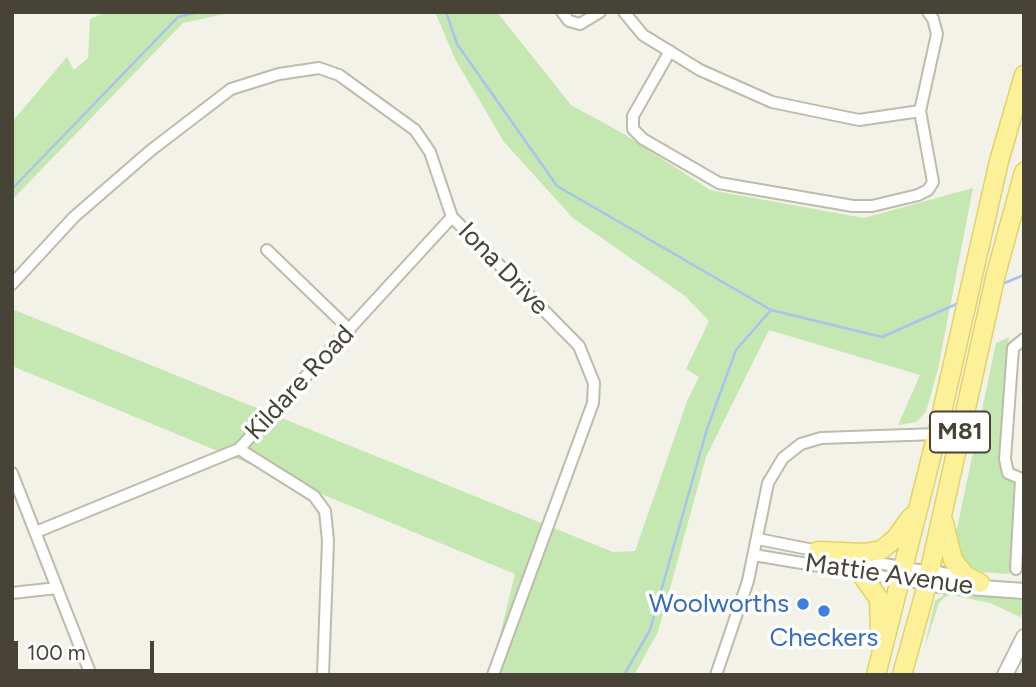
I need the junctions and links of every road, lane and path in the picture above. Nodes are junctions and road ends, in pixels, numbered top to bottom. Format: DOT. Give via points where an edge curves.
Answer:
graph roads {
  1 [pos="562,12"];
  2 [pos="600,12"];
  3 [pos="624,12"];
  4 [pos="933,15"];
  5 [pos="670,51"];
  6 [pos="1024,75"];
  7 [pos="919,111"];
  8 [pos="1024,172"];
  9 [pos="452,217"];
  10 [pos="267,250"];
  11 [pos="12,284"];
  12 [pos="350,330"];
  13 [pos="1023,340"];
  14 [pos="1010,370"];
  15 [pos="1024,370"];
  16 [pos="937,434"];
  17 [pos="239,449"];
  18 [pos="12,473"];
  19 [pos="1022,480"];
  20 [pos="918,507"];
  21 [pos="942,510"];
  22 [pos="36,532"];
  23 [pos="758,539"];
  24 [pos="818,551"];
  25 [pos="754,555"];
  26 [pos="1016,569"];
  27 [pos="861,574"];
  28 [pos="900,575"];
  29 [pos="928,578"];
  30 [pos="980,583"];
  31 [pos="57,588"];
  32 [pos="1024,590"];
  33 [pos="12,593"];
  34 [pos="1024,637"];
  35 [pos="91,675"];
  36 [pos="323,675"];
  37 [pos="493,675"];
  38 [pos="716,675"];
  39 [pos="874,675"];
  40 [pos="902,675"];
  41 [pos="1005,675"];
  1 -- 2 [label="street" via="569,21 580,24"];
  3 -- 5 [label="street" via="643,35"];
  4 -- 7 [label="street" via="937,34"];
  5 -- 7 [label="street" via="720,80 790,107 859,120"];
  5 -- 7 [label="street" via="633,116 634,129 643,139 726,185 862,206 918,195 930,187 933,178"];
  6 -- 16 [label="main road, M81" via="999,161"];
  8 -- 21 [label="main road, M81"];
  9 -- 11 [label="street, Iona Drive" via="430,152 415,130 339,75 319,68 279,74 220,94 74,218"];
  9 -- 12 [label="street, Kildare Road"];
  9 -- 37 [label="street, Iona Drive" via="579,346 591,370 595,393"];
  10 -- 12 [label="street"];
  12 -- 17 [label="street, Kildare Road"];
  13 -- 14 [label="street" via="1014,346"];
  14 -- 15 [label="street"];
  14 -- 19 [label="street" via="1005,459 1008,473"];
  16 -- 20 [label="main road, M81"];
  16 -- 23 [label="street" via="821,438 801,444 772,472"];
  17 -- 22 [label="street, Kildare Road"];
  17 -- 36 [label="street" via="314,496 325,511"];
  18 -- 22 [label="street"];
  19 -- 26 [label="street"];
  20 -- 24 [label="main road" via="881,550"];
  20 -- 28 [label="main road, M81"];
  21 -- 29 [label="main road, M81"];
  21 -- 30 [label="main road" via="953,560 965,575"];
  22 -- 31 [label="street"];
  23 -- 24 [label="street, Mattie Avenue"];
  23 -- 25 [label="street"];
  24 -- 28 [label="street, Mattie Avenue"];
  25 -- 27 [label="street, Mattie Avenue"];
  25 -- 38 [label="street"];
  27 -- 28 [label="street, Mattie Avenue"];
  27 -- 39 [label="main road" via="879,599"];
  28 -- 29 [label="street, Mattie Avenue"];
  28 -- 39 [label="main road, M81"];
  29 -- 30 [label="street, Mattie Avenue"];
  29 -- 32 [label="street, Mattie Avenue"];
  29 -- 40 [label="main road, M81"];
  30 -- 32 [label="street, Mattie Avenue"];
  31 -- 33 [label="street"];
  31 -- 35 [label="street"];
  34 -- 41 [label="street"];
}
